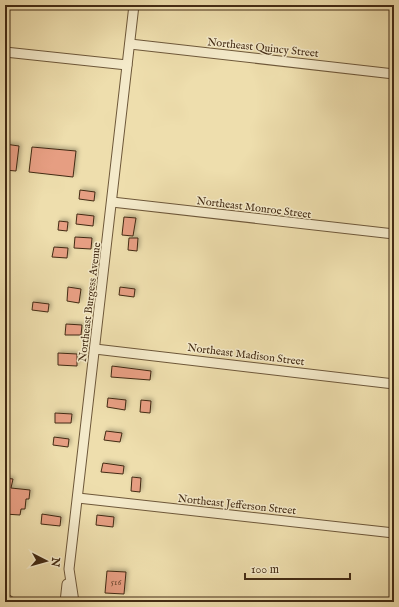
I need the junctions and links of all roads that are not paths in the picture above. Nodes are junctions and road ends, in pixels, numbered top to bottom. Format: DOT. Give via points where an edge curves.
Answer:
graph roads {
  1 [pos="134,5"];
  2 [pos="130,44"];
  3 [pos="5,52"];
  4 [pos="127,65"];
  5 [pos="394,74"];
  6 [pos="112,202"];
  7 [pos="394,234"];
  8 [pos="95,349"];
  9 [pos="394,384"];
  10 [pos="78,498"];
  11 [pos="394,532"];
  12 [pos="70,569"];
  13 [pos="5,598"];
  14 [pos="11,602"];
  15 [pos="65,602"];
  16 [pos="74,602"];
  1 -- 2 [label="street, Northeast Burgess Avenue"];
  2 -- 4 [label="street, Northeast Burgess Avenue"];
  2 -- 5 [label="street, Northeast Quincy Street"];
  3 -- 4 [label="street"];
  4 -- 6 [label="street, Northeast Burgess Avenue"];
  6 -- 7 [label="street, Northeast Monroe Street"];
  6 -- 8 [label="street, Northeast Burgess Avenue"];
  8 -- 9 [label="street, Northeast Madison Street"];
  8 -- 10 [label="street, Northeast Burgess Avenue"];
  10 -- 11 [label="street, Northeast Jefferson Street"];
  10 -- 12 [label="street, Northeast Burgess Avenue"];
  12 -- 15 [label="street"];
  12 -- 16 [label="street, Northeast Burgess Avenue"];
  13 -- 14 [label="street"];
}
